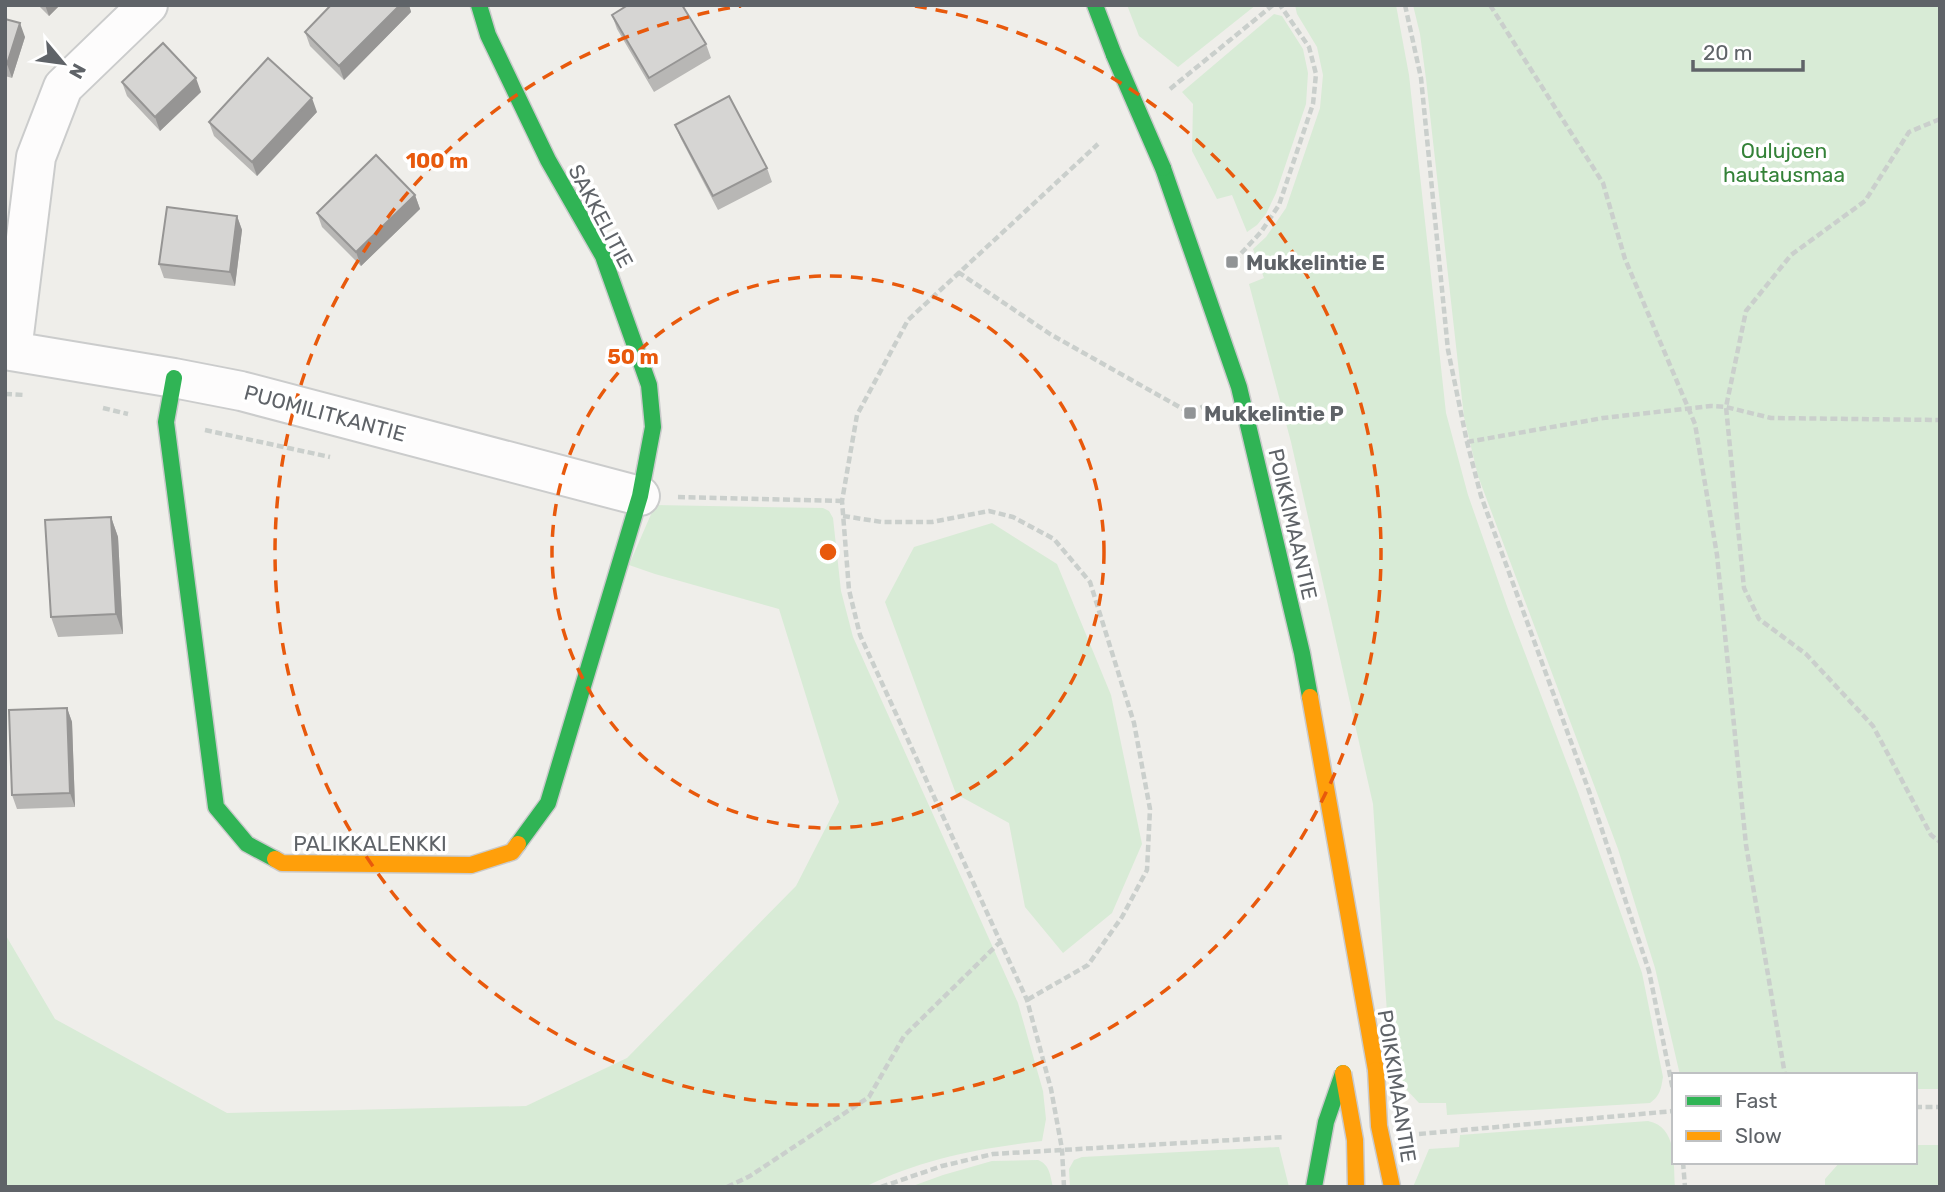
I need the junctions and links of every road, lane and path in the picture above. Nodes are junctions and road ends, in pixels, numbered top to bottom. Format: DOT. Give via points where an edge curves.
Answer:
graph roads {
  1 [pos="148,5"];
  2 [pos="480,5"];
  3 [pos="1095,5"];
  4 [pos="1273,5"];
  5 [pos="1280,5"];
  6 [pos="1405,5"];
  7 [pos="1490,5"];
  8 [pos="1170,89"];
  9 [pos="1940,118"];
  10 [pos="1098,144"];
  11 [pos="958,272"];
  12 [pos="1203,279"];
  13 [pos="8,350"];
  14 [pos="174,378"];
  15 [pos="1239,387"];
  16 [pos="1726,407"];
  17 [pos="1688,408"];
  18 [pos="1940,419"];
  19 [pos="1467,442"];
  20 [pos="640,496"];
  21 [pos="842,501"];
  22 [pos="843,516"];
  23 [pos="1940,842"];
  24 [pos="1000,942"];
  25 [pos="1361,990"];
  26 [pos="1027,1000"];
  27 [pos="1353,1028"];
  28 [pos="1785,1073"];
  29 [pos="1672,1085"];
  30 [pos="1917,1107"];
  31 [pos="1940,1107"];
  32 [pos="1672,1111"];
  33 [pos="1417,1134"];
  34 [pos="1290,1137"];
  35 [pos="1062,1149"];
  36 [pos="1683,1164"];
  37 [pos="727,1187"];
  38 [pos="881,1187"];
  39 [pos="1063,1187"];
  40 [pos="1314,1187"];
  41 [pos="1356,1187"];
  42 [pos="1392,1187"];
  43 [pos="1685,1187"];
  1 -- 13 [label="street" via="63,87 36,157"];
  2 -- 20 [label="street, SAKKELITIE" via="488,35 548,160 603,256 649,385 653,426"];
  3 -- 12 [label="street, POIKKIMAANTIE, bridge"];
  4 -- 8 [label="path"];
  5 -- 12 [label="path" via="1310,47 1315,74 1313,104 1279,205 1232,262"];
  6 -- 19 [label="path" via="1421,78 1448,350"];
  7 -- 17 [label="path" via="1603,183 1625,259"];
  9 -- 16 [label="path" via="1909,132 1864,201 1791,255 1746,311"];
  10 -- 11 [label="path"];
  11 -- 15 [label="path" via="1050,334 1190,413"];
  11 -- 21 [label="path" via="908,320 857,415"];
  12 -- 15 [label="street, POIKKIMAANTIE"];
  13 -- 14 [label="street, PUOMILITKANTIE"];
  14 -- 20 [label="street, PUOMILITKANTIE" via="241,391"];
  14 -- 20 [label="street, PALIKKALENKKI" via="166,422 216,807 247,844 282,863 471,864 512,852 548,803"];
  15 -- 25 [label="street, POIKKIMAANTIE" via="1302,653"];
  16 -- 17 [label="path"];
  16 -- 18 [label="path" via="1770,418"];
  16 -- 23 [label="path" via="1744,589 1759,619 1806,654 1873,726 1931,835"];
  17 -- 19 [label="path"];
  17 -- 28 [label="path" via="1695,424 1717,555 1746,845"];
  19 -- 29 [label="path" via="1481,496 1649,971"];
  20 -- 21 [label="path"];
  21 -- 22 [label="path"];
  22 -- 24 [label="path" via="849,590 860,635"];
  22 -- 26 [label="path" via="932,522 989,511 1013,517 1055,539 1090,582 1134,723 1150,809 1147,870 1122,917 1088,965"];
  24 -- 26 [label="path"];
  24 -- 37 [label="path" via="904,1036 869,1097"];
  25 -- 27 [label="street, POIKKIMAANTIE"];
  25 -- 42 [label="street, POIKKIMAANTIE, bridge"];
  26 -- 35 [label="path"];
  30 -- 31 [label="path"];
  32 -- 33 [label="path"];
  34 -- 35 [label="path"];
  35 -- 38 [label="path" via="993,1154"];
  35 -- 39 [label="path"];
  36 -- 43 [label="path"];
  40 -- 41 [label="street, bridge" via="1326,1122 1344,1068 1355,1140"];
}
